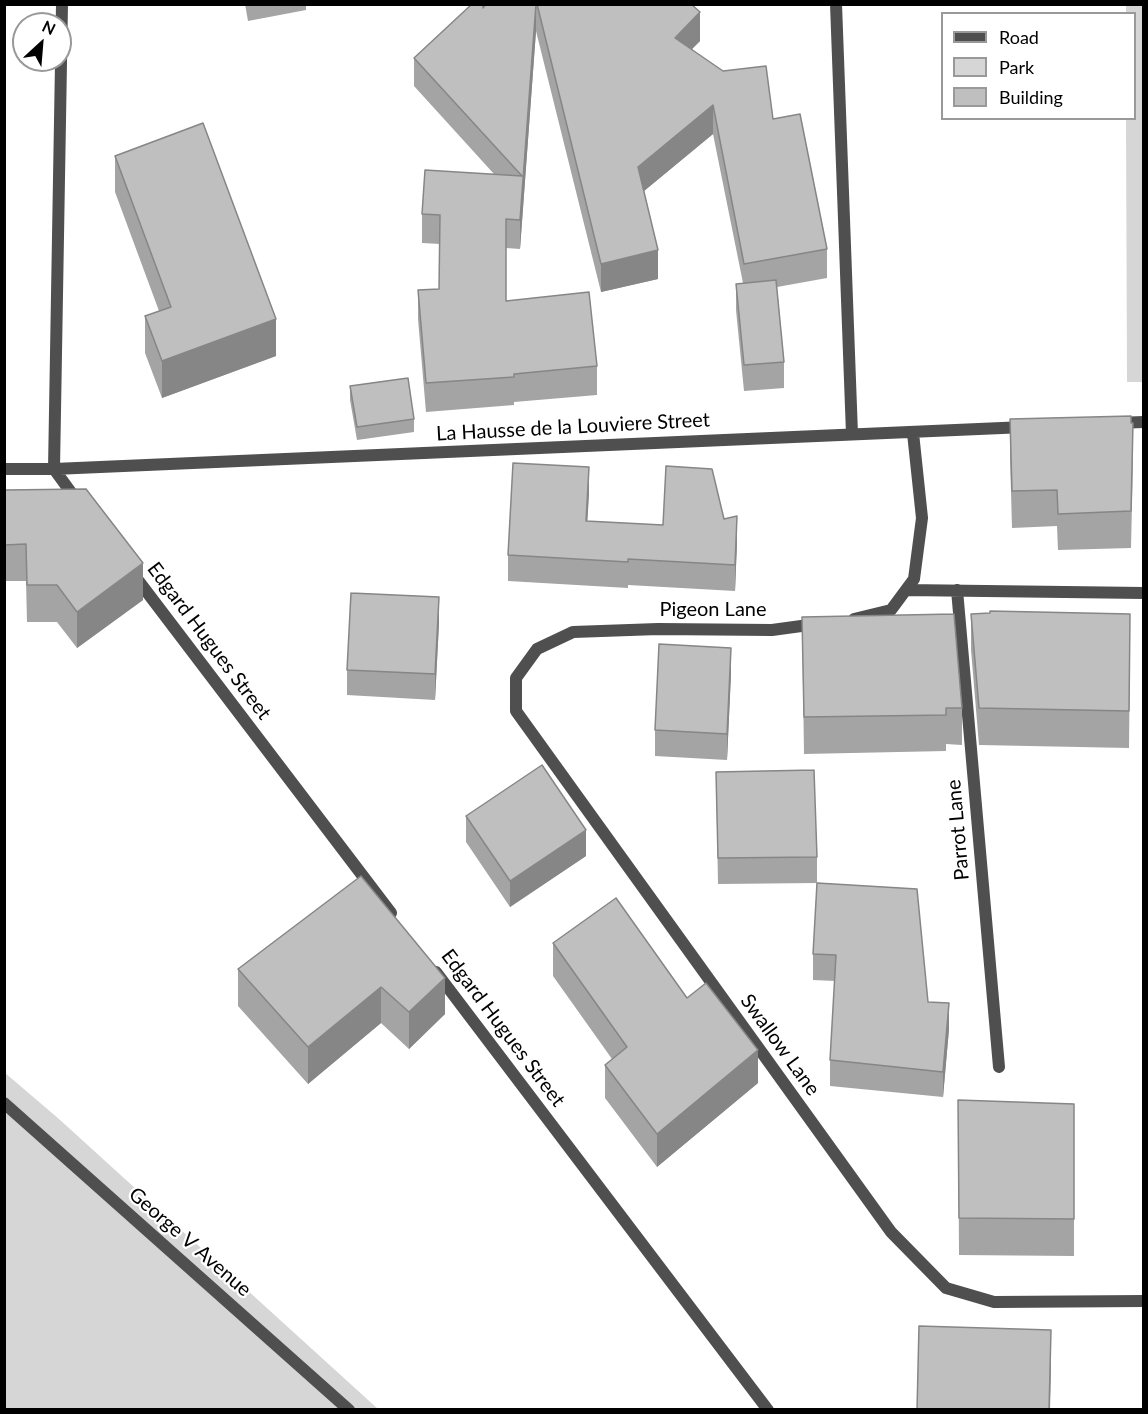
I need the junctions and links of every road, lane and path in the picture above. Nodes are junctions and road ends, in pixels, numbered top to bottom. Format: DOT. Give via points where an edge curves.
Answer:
graph roads {
  1 [pos="62,4"];
  2 [pos="836,4"];
  3 [pos="1143,422"];
  4 [pos="1097,424"];
  5 [pos="1040,427"];
  6 [pos="913,433"];
  7 [pos="852,434"];
  8 [pos="4,469"];
  9 [pos="54,469"];
  10 [pos="82,507"];
  11 [pos="126,564"];
  12 [pos="906,590"];
  13 [pos="957,590"];
  14 [pos="1143,593"];
  15 [pos="537,649"];
  16 [pos="400,925"];
  17 [pos="429,963"];
  18 [pos="999,1067"];
  19 [pos="4,1104"];
  20 [pos="1143,1301"];
  21 [pos="350,1410"];
  22 [pos="768,1410"];
  1 -- 9 [label="street"];
  2 -- 7 [label="street"];
  3 -- 4 [label="street"];
  5 -- 6 [label="street, La Hausse de la Louviere Street"];
  6 -- 7 [label="street, La Hausse de la Louviere Street"];
  6 -- 12 [label="street" via="922,518 914,579"];
  7 -- 9 [label="street, La Hausse de la Louviere Street"];
  8 -- 9 [label="street, La Hausse de la Louviere Street"];
  9 -- 10 [label="street"];
  11 -- 16 [label="street, Edgard Hugues Street"];
  12 -- 13 [label="street"];
  12 -- 15 [label="street, Pigeon Lane" via="891,610 832,622 772,630 573,632"];
  13 -- 14 [label="street"];
  13 -- 18 [label="street, Parrot Lane"];
  15 -- 20 [label="street, Swallow Lane" via="516,678 516,711 891,1232 946,1288 994,1302"];
  17 -- 22 [label="street, Edgard Hugues Street"];
  19 -- 21 [label="street, George V Avenue"];
}
